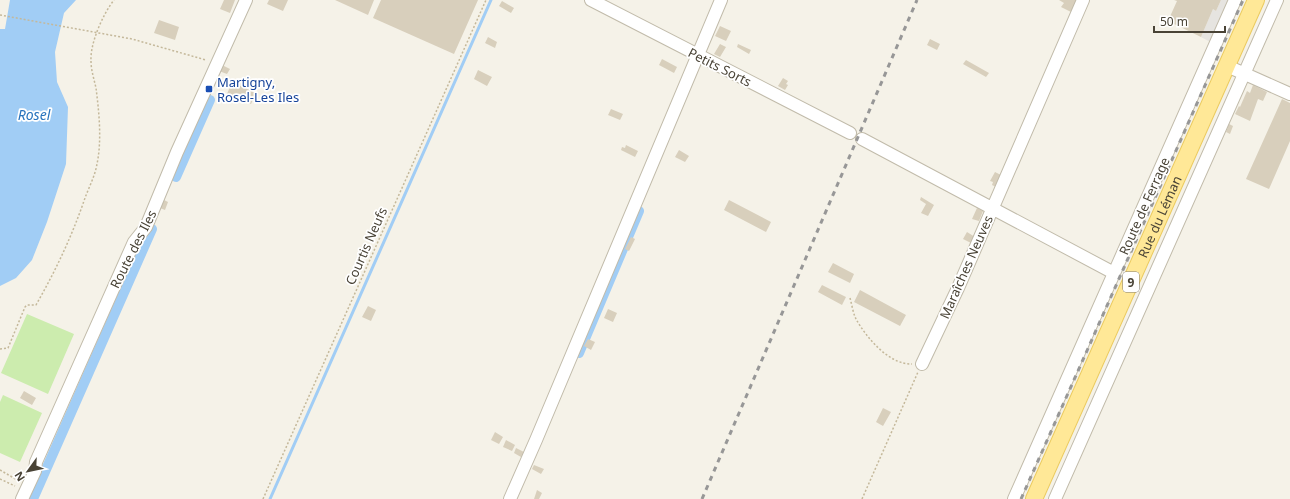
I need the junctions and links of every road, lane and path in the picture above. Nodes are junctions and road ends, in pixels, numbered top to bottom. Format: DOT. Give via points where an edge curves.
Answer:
graph roads {
  1 [pos="114,0"];
  2 [pos="246,0"];
  3 [pos="486,0"];
  4 [pos="591,0"];
  5 [pos="721,0"];
  6 [pos="1083,0"];
  7 [pos="1235,0"];
  8 [pos="1256,0"];
  9 [pos="1277,0"];
  10 [pos="0,15"];
  11 [pos="97,33"];
  12 [pos="697,55"];
  13 [pos="218,63"];
  14 [pos="1227,66"];
  15 [pos="1244,74"];
  16 [pos="1290,94"];
  17 [pos="850,133"];
  18 [pos="862,139"];
  19 [pos="992,208"];
  20 [pos="1114,273"];
  21 [pos="850,298"];
  22 [pos="0,349"];
  23 [pos="922,364"];
  24 [pos="0,470"];
  25 [pos="0,479"];
  26 [pos="25,493"];
  27 [pos="263,499"];
  28 [pos="510,499"];
  29 [pos="862,499"];
  30 [pos="1014,499"];
  31 [pos="1034,499"];
  32 [pos="1055,499"];
  1 -- 11 [label="path"];
  2 -- 13 [label="street, Route des Iles"];
  3 -- 27 [label="path, Courtis Neufs"];
  4 -- 12 [label="street, Petits Sorts"];
  5 -- 12 [label="street"];
  6 -- 19 [label="street"];
  7 -- 20 [label="street, Route de Ferrage"];
  8 -- 14 [label="main road, Rue du Léman / 9"];
  9 -- 15 [label="street"];
  10 -- 11 [label="path"];
  11 -- 13 [label="path" via="132,39"];
  11 -- 22 [label="path" via="91,61 99,120 97,165 67,245 47,286 36,305 25,307 8,348"];
  12 -- 17 [label="street, Petits Sorts"];
  12 -- 28 [label="street"];
  13 -- 26 [label="street, Route des Iles" via="146,227 134,242 36,462 35,471"];
  14 -- 15 [label="street"];
  14 -- 31 [label="main road, Rue du Léman / 9"];
  15 -- 16 [label="street"];
  15 -- 32 [label="street"];
  18 -- 19 [label="street"];
  19 -- 20 [label="street, Maraîches Neuves"];
  19 -- 23 [label="street, Maraîches Neuves"];
  20 -- 30 [label="street, Route de Ferrage"];
  21 -- 23 [label="path" via="856,318 871,340 889,357 906,364"];
  23 -- 29 [label="path"];
  24 -- 26 [label="path" via="18,480"];
  25 -- 26 [label="path"];
}
